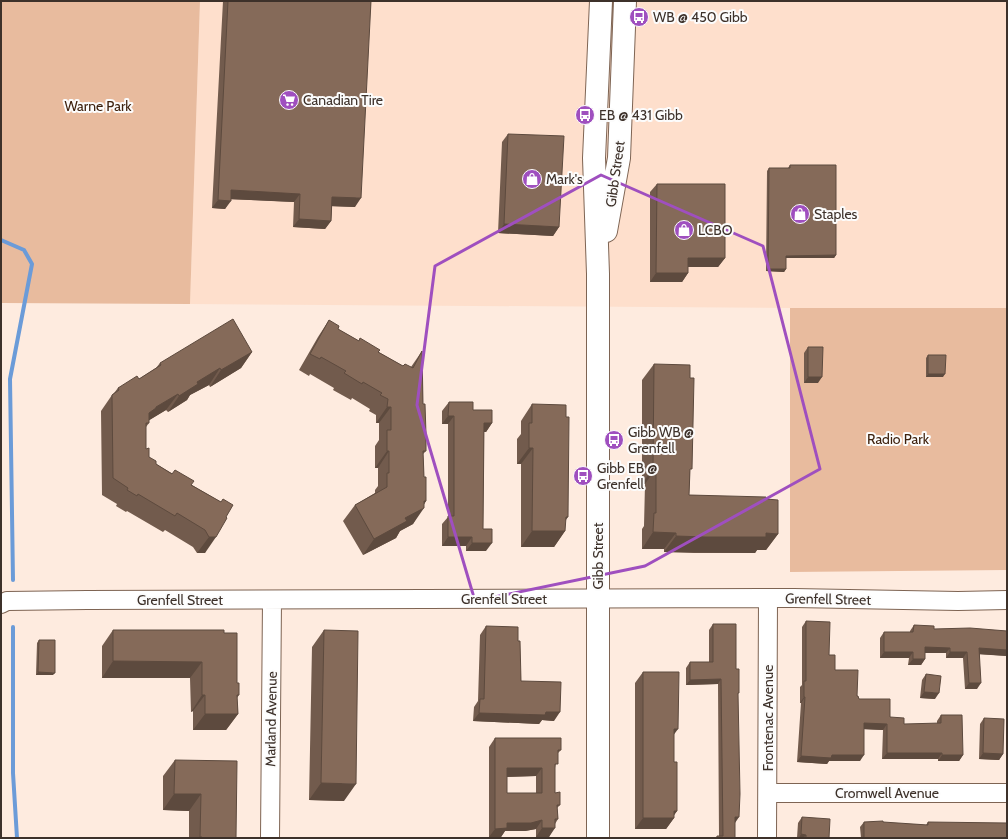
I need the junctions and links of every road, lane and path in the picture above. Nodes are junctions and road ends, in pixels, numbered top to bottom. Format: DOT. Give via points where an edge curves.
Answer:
graph roads {
  1 [pos="601,1"];
  2 [pos="625,1"];
  3 [pos="598,274"];
  4 [pos="768,598"];
  5 [pos="598,599"];
  6 [pos="272,600"];
  7 [pos="1007,600"];
  8 [pos="1,604"];
  9 [pos="768,793"];
  10 [pos="1007,793"];
  11 [pos="270,838"];
  12 [pos="598,838"];
  13 [pos="767,838"];
  1 -- 3 [label="main road, Gibb Street" via="594,158"];
  2 -- 3 [label="main road, Gibb Street" via="619,158"];
  3 -- 5 [label="main road, Gibb Street"];
  4 -- 5 [label="street, Grenfell Street"];
  4 -- 7 [label="street, Grenfell Street"];
  4 -- 9 [label="street, Frontenac Avenue"];
  5 -- 6 [label="street, Grenfell Street"];
  5 -- 12 [label="main road, Gibb Street"];
  6 -- 8 [label="street, Grenfell Street" via="8,601"];
  6 -- 11 [label="street, Marland Avenue"];
  9 -- 10 [label="street, Cromwell Avenue"];
  9 -- 13 [label="street, Frontenac Avenue"];
}
